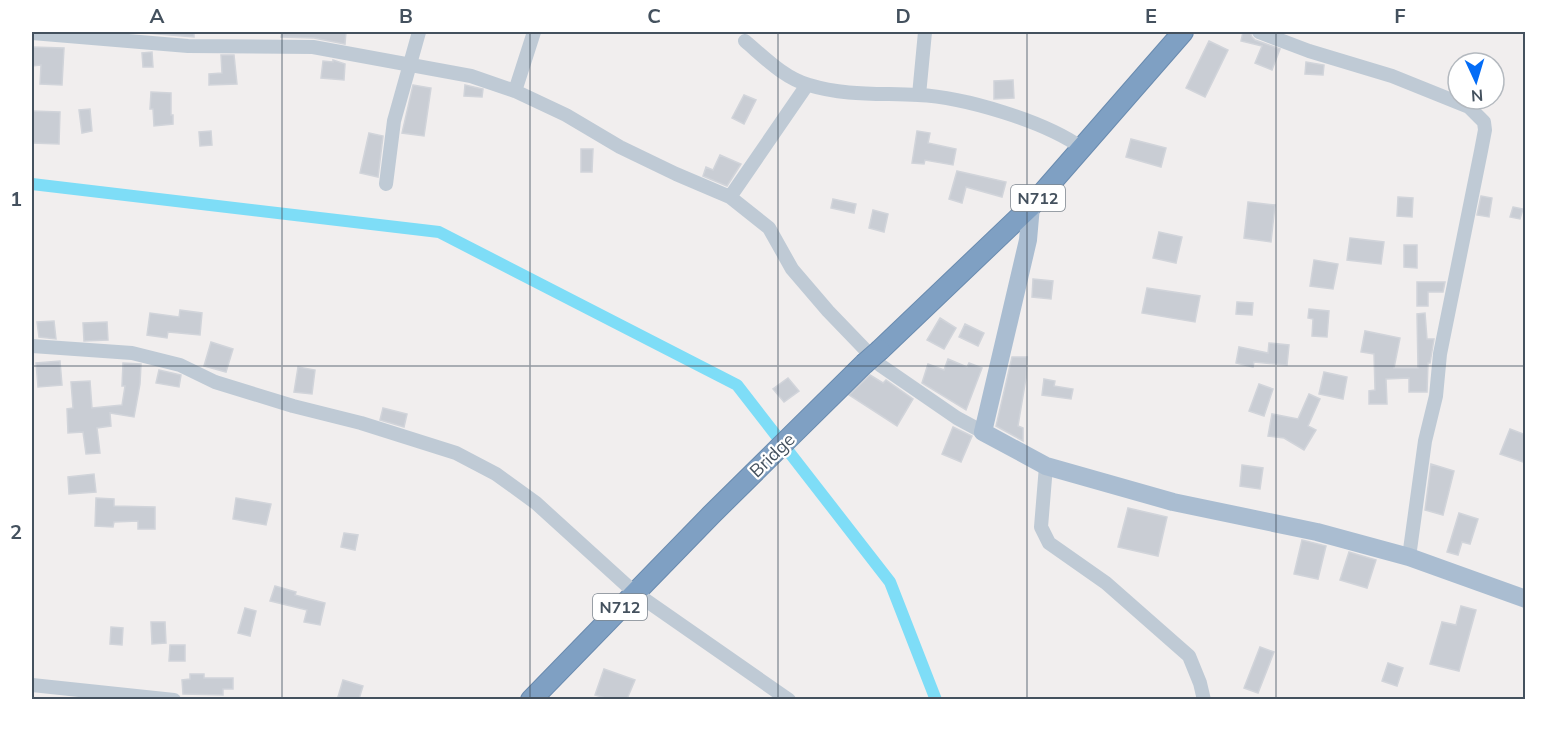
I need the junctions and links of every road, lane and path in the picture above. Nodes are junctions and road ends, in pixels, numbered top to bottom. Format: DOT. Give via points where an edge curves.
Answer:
graph roads {
  1 [pos="419,32"];
  2 [pos="534,32"];
  3 [pos="925,32"];
  4 [pos="1183,32"];
  5 [pos="1259,32"];
  6 [pos="32,33"];
  7 [pos="178,39"];
  8 [pos="745,41"];
  9 [pos="410,66"];
  10 [pos="807,85"];
  11 [pos="515,91"];
  12 [pos="919,95"];
  13 [pos="1082,148"];
  14 [pos="386,184"];
  15 [pos="730,197"];
  16 [pos="1031,206"];
  17 [pos="32,346"];
  18 [pos="983,432"];
  19 [pos="1046,466"];
  20 [pos="1409,557"];
  21 [pos="634,592"];
  22 [pos="1526,599"];
  23 [pos="32,685"];
  24 [pos="174,699"];
  25 [pos="531,699"];
  26 [pos="789,699"];
  27 [pos="1204,699"];
  1 -- 9 [label="street"];
  2 -- 11 [label="street"];
  3 -- 12 [label="street"];
  4 -- 13 [label="highway, N712"];
  5 -- 20 [label="street" via="1424,89 1469,107 1484,122 1440,354"];
  6 -- 7 [label="street"];
  7 -- 9 [label="street" via="313,47"];
  8 -- 10 [label="street" via="788,76"];
  9 -- 11 [label="street" via="471,76"];
  9 -- 14 [label="street" via="394,121"];
  10 -- 12 [label="street" via="867,95"];
  10 -- 15 [label="street"];
  11 -- 15 [label="street" via="639,156"];
  12 -- 13 [label="street" via="959,100 1039,124"];
  13 -- 16 [label="highway, N712"];
  15 -- 18 [label="street" via="769,228 792,269 880,365"];
  16 -- 18 [label="main road" via="1028,240"];
  16 -- 21 [label="highway, Bridge / N712, bridge" via="864,364"];
  17 -- 21 [label="street" via="141,355 180,365 215,382 456,453 496,474 536,503"];
  18 -- 19 [label="main road"];
  19 -- 20 [label="main road" via="1173,502 1317,532"];
  19 -- 27 [label="street" via="1041,527 1049,543 1106,583 1189,657"];
  20 -- 22 [label="main road"];
  21 -- 25 [label="highway, N712"];
  21 -- 26 [label="street"];
  23 -- 24 [label="street"];
}
